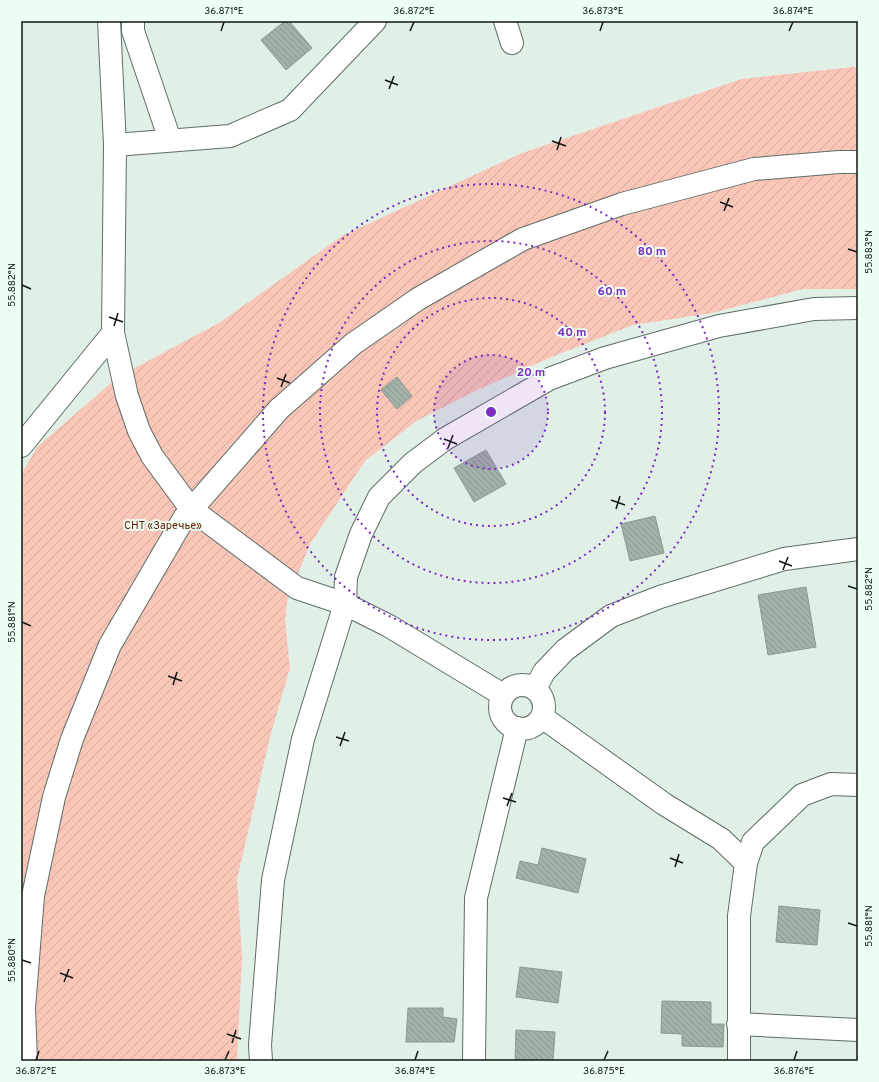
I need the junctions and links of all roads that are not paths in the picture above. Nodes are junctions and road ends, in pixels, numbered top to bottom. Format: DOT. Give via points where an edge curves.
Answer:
graph roads {
  1 [pos="109,21"];
  2 [pos="133,21"];
  3 [pos="375,21"];
  4 [pos="505,21"];
  5 [pos="512,43"];
  6 [pos="170,140"];
  7 [pos="115,145"];
  8 [pos="858,162"];
  9 [pos="858,308"];
  10 [pos="113,333"];
  11 [pos="21,446"];
  12 [pos="191,510"];
  13 [pos="858,549"];
  14 [pos="345,604"];
  15 [pos="535,689"];
  16 [pos="504,695"];
  17 [pos="542,716"];
  18 [pos="517,728"];
  19 [pos="858,784"];
  20 [pos="746,863"];
  21 [pos="738,1024"];
  22 [pos="858,1030"];
  23 [pos="26,1061"];
  24 [pos="261,1061"];
  25 [pos="474,1061"];
  26 [pos="739,1061"];
  1 -- 7 [label="street"];
  2 -- 6 [label="street" via="133,31"];
  3 -- 6 [label="street" via="290,110 230,136"];
  4 -- 5 [label="street"];
  6 -- 7 [label="street"];
  7 -- 10 [label="street"];
  8 -- 12 [label="street" via="754,170 622,204 523,238 418,299 353,344 279,409"];
  9 -- 14 [label="street" via="814,309 719,326 605,358 549,379 445,439 413,463 379,497 361,534 346,577"];
  10 -- 11 [label="street"];
  10 -- 12 [label="street" via="127,396 139,431 152,456"];
  12 -- 14 [label="street" via="297,588"];
  12 -- 23 [label="street" via="110,645 72,739 54,797 33,896 24,1008"];
  13 -- 15 [label="street" via="784,559 660,597 611,616 565,650 544,672"];
  14 -- 16 [label="street" via="389,626"];
  14 -- 24 [label="street" via="303,739 273,880 260,1045"];
  15 -- 16 [label="street" via="522,685 508,690"];
  15 -- 17 [label="street" via="544,705"];
  16 -- 18 [label="street" via="500,708 502,715 511,726"];
  17 -- 18 [label="street" via="532,726"];
  17 -- 20 [label="street" via="664,804 721,839"];
  18 -- 25 [label="street" via="476,898"];
  19 -- 20 [label="street" via="831,784 802,794 753,842"];
  20 -- 21 [label="street" via="739,916"];
  21 -- 22 [label="street"];
  21 -- 26 [label="street"];
}
